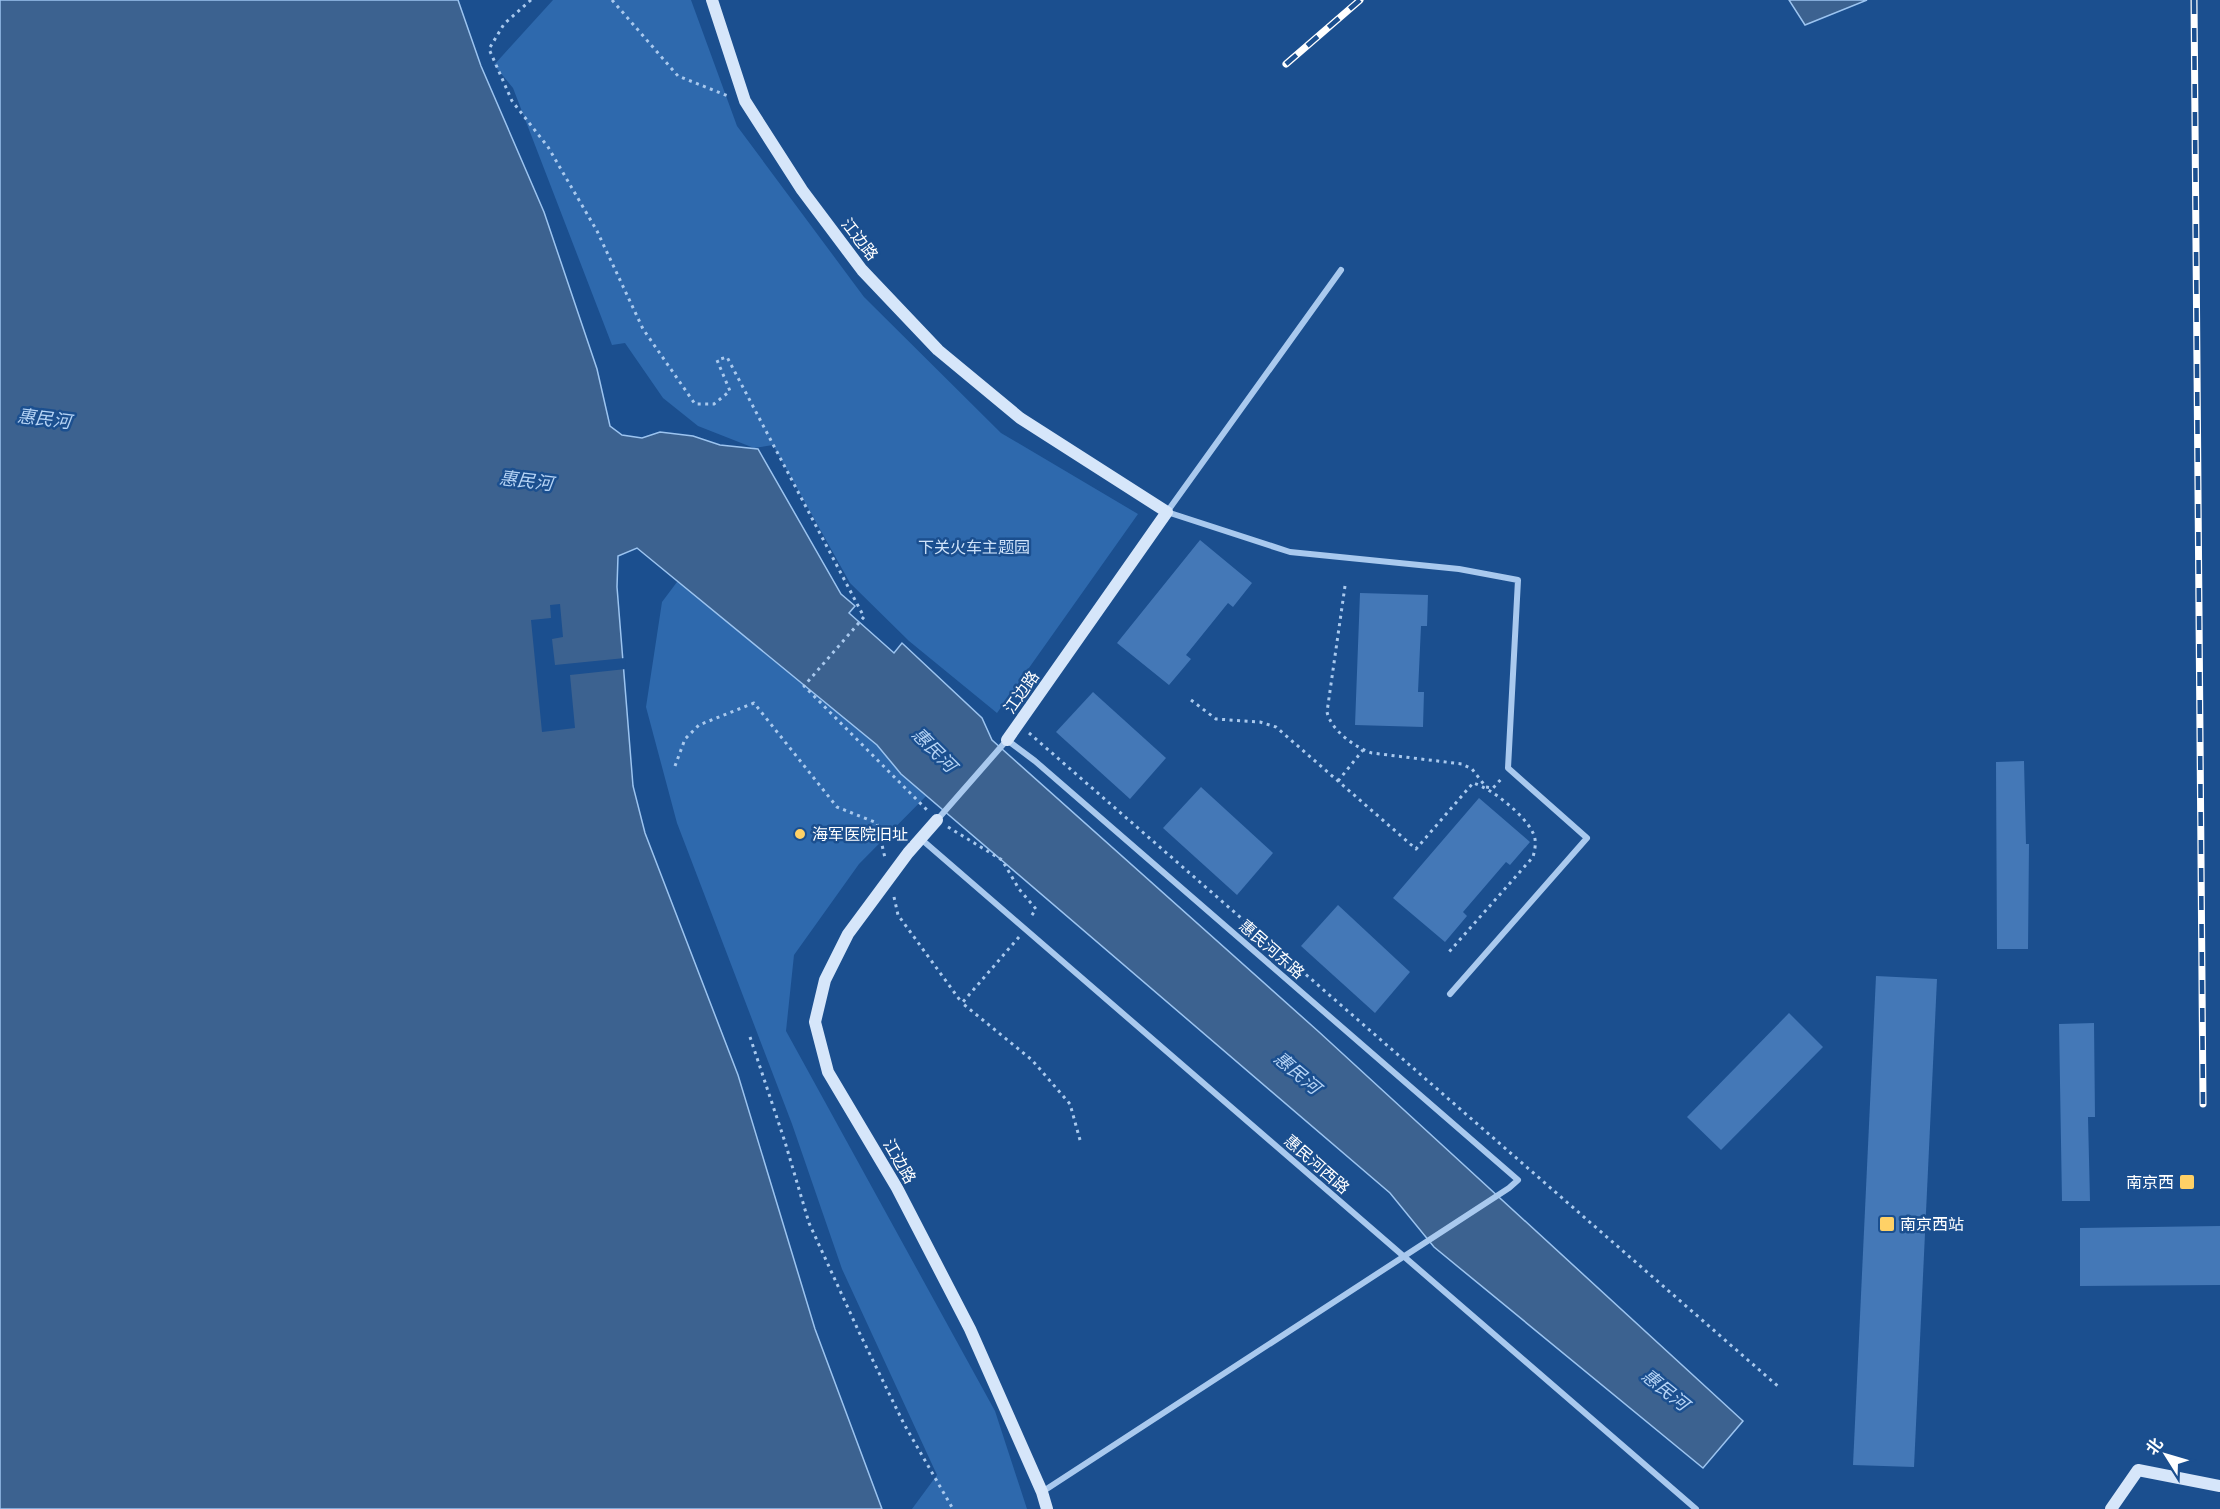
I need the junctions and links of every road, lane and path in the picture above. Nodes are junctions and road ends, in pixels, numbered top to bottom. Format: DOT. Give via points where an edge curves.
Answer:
graph roads {
  1 [pos="531,0"];
  2 [pos="612,0"];
  3 [pos="712,0"];
  4 [pos="735,99"];
  5 [pos="1341,270"];
  6 [pos="1167,512"];
  7 [pos="1345,586"];
  8 [pos="1191,700"];
  9 [pos="1018,724"];
  10 [pos="1007,740"];
  11 [pos="1363,750"];
  12 [pos="675,766"];
  13 [pos="1509,770"];
  14 [pos="1338,781"];
  15 [pos="1486,787"];
  16 [pos="937,820"];
  17 [pos="921,839"];
  18 [pos="890,878"];
  19 [pos="1025,928"];
  20 [pos="1449,952"];
  21 [pos="1450,994"];
  22 [pos="962,1003"];
  23 [pos="750,1037"];
  24 [pos="1080,1140"];
  25 [pos="1404,1257"];
  26 [pos="1780,1388"];
  27 [pos="2220,1486"];
  28 [pos="1042,1492"];
  29 [pos="953,1509"];
  30 [pos="1047,1509"];
  31 [pos="1696,1509"];
  32 [pos="2111,1509"];
  1 -- 16 [label="path" via="504,24 489,49 512,101 548,147 597,231 643,329 695,404 714,404 730,391 717,360 727,357 864,617 804,686"];
  2 -- 4 [label="path" via="678,76"];
  3 -- 6 [label="street, 江边路" via="745,101 802,190 862,270 938,350 1020,418"];
  5 -- 6 [label="street"];
  6 -- 9 [label="street, 江边路"];
  6 -- 13 [label="street" via="1290,552 1459,569 1518,580"];
  7 -- 11 [label="path" via="1327,712 1336,729"];
  8 -- 14 [label="path" via="1216,718 1260,722 1276,728"];
  9 -- 10 [label="street, 江边路"];
  9 -- 26 [label="path"];
  10 -- 16 [label="street, 江边路"];
  10 -- 25 [label="street, 惠民河东路" via="1518,1180"];
  11 -- 14 [label="path"];
  11 -- 15 [label="path" via="1462,764 1472,769"];
  12 -- 18 [label="path" via="685,739 699,725 754,703 837,807 877,823"];
  13 -- 15 [label="path" via="1493,788"];
  13 -- 21 [label="street" via="1587,838"];
  14 -- 15 [label="path" via="1416,849 1473,783"];
  15 -- 20 [label="path" via="1528,826 1535,849 1528,863"];
  16 -- 18 [label="street, 江边路"];
  16 -- 19 [label="path" via="1002,860 1036,909"];
  17 -- 19 [label="street, 惠民河西路"];
  18 -- 22 [label="path" via="898,915"];
  18 -- 28 [label="street, 江边路" via="848,934 825,980 816,1022 828,1072 908,1209 969,1329"];
  19 -- 22 [label="path"];
  19 -- 25 [label="street, 惠民河西路"];
  22 -- 24 [label="path" via="1032,1060 1070,1104"];
  23 -- 29 [label="path" via="809,1223 904,1424"];
  25 -- 28 [label="street"];
  25 -- 31 [label="street, 惠民河西路"];
  27 -- 32 [label="street" via="2138,1470"];
  28 -- 30 [label="street, 江边路"];
}
